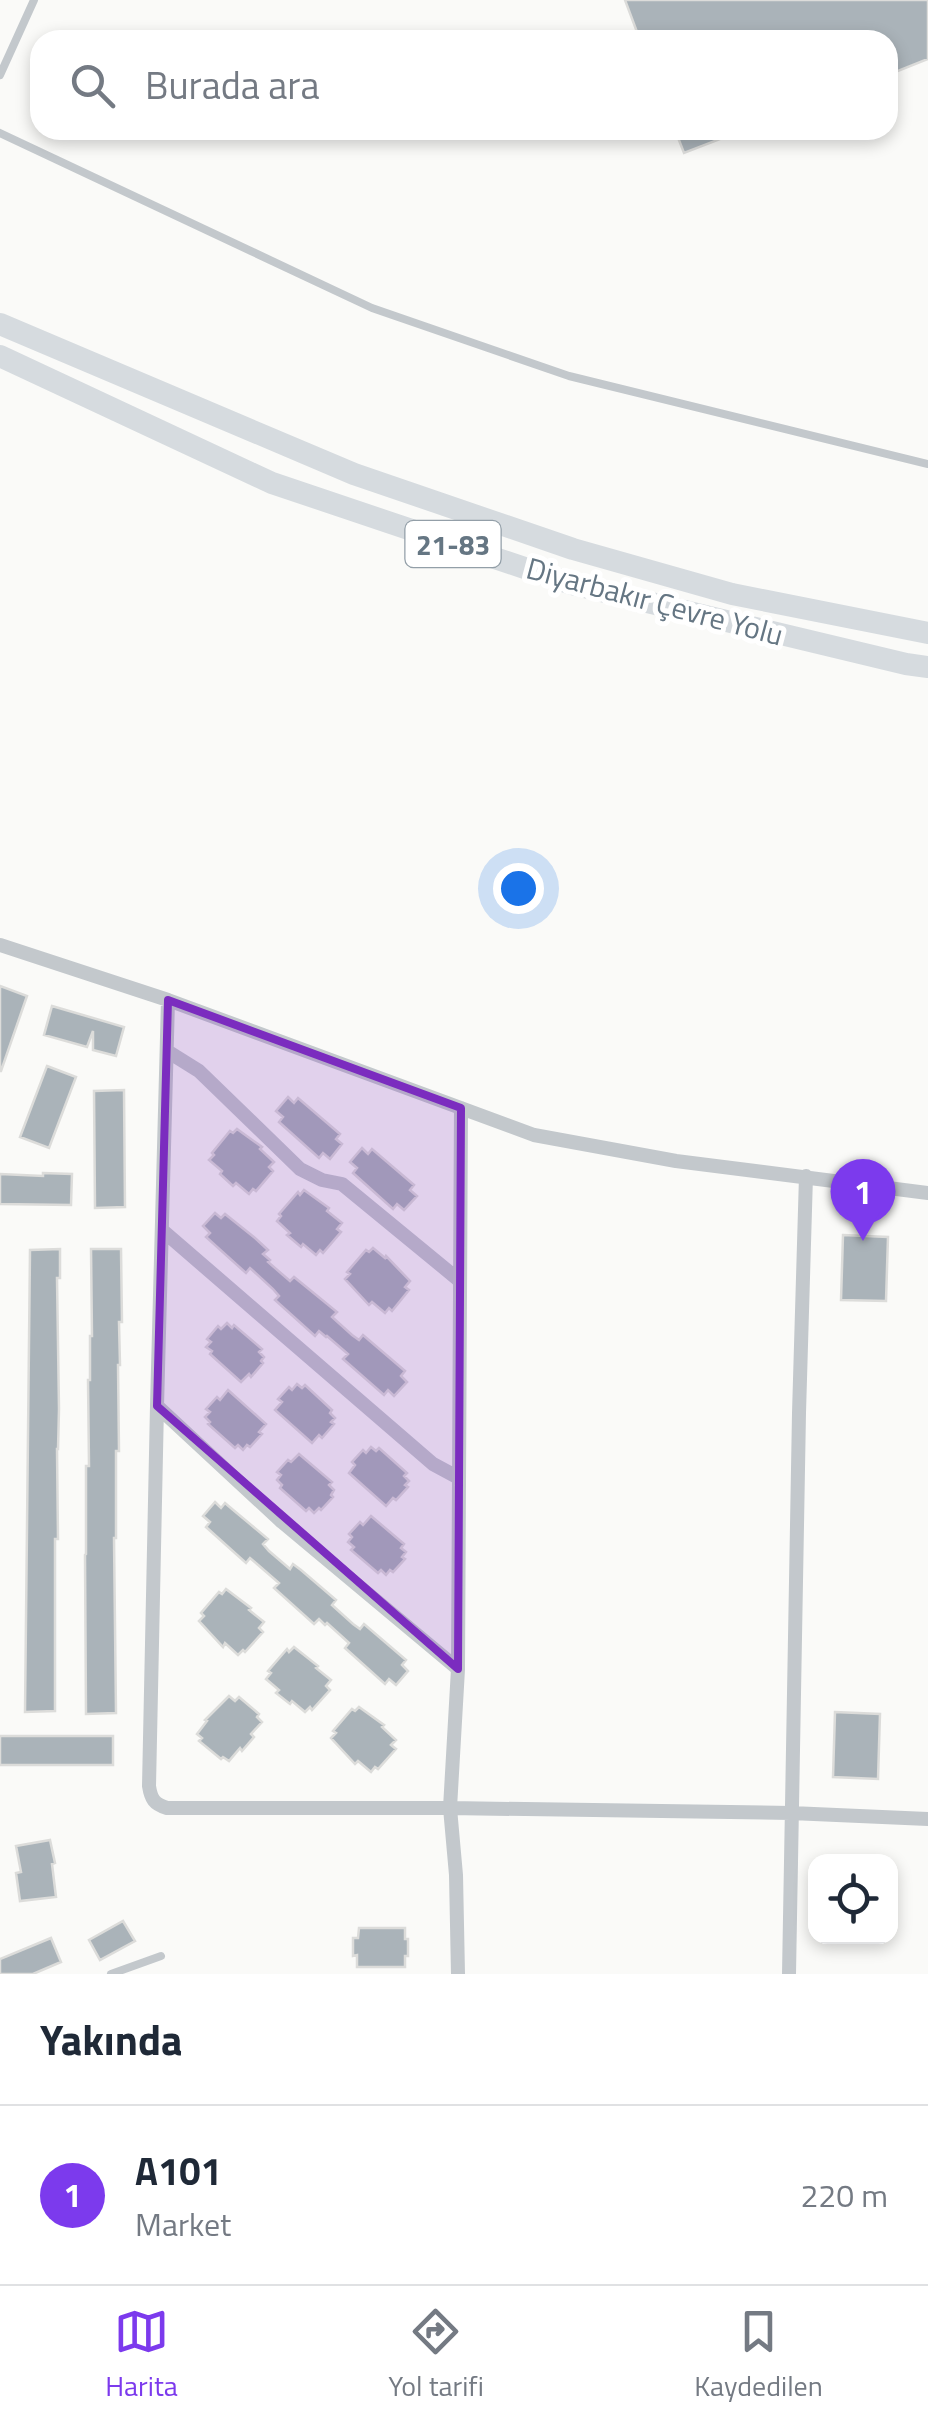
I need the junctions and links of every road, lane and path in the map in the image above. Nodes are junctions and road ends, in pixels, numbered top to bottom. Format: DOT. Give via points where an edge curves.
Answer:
graph roads {
  1 [pos="34,0"];
  2 [pos="0,75"];
  3 [pos="1,135"];
  4 [pos="0,324"];
  5 [pos="0,356"];
  6 [pos="928,464"];
  7 [pos="928,632"];
  8 [pos="928,666"];
  9 [pos="0,944"];
  10 [pos="168,1000"];
  11 [pos="167,1051"];
  12 [pos="460,1108"];
  13 [pos="806,1176"];
  14 [pos="928,1193"];
  15 [pos="162,1230"];
  16 [pos="460,1281"];
  17 [pos="156,1406"];
  18 [pos="459,1478"];
  19 [pos="458,1669"];
  20 [pos="450,1808"];
  21 [pos="791,1814"];
  22 [pos="928,1819"];
  23 [pos="161,1956"];
  24 [pos="111,1974"];
  25 [pos="458,1974"];
  26 [pos="789,1974"];
  1 -- 2 [label="lane"];
  3 -- 6 [label="lane" via="372,308 570,376"];
  4 -- 7 [label="highway, Diyarbakır Çevre Yolu / 21-83" via="354,474 573,549 732,594"];
  5 -- 8 [label="highway, Diyarbakır Çevre Yolu / 21-83" via="272,483 572,584"];
  9 -- 10 [label="street"];
  10 -- 11 [label="street"];
  10 -- 12 [label="street"];
  11 -- 15 [label="street"];
  11 -- 16 [label="street" via="199,1071 300,1169 342,1184"];
  12 -- 13 [label="street" via="534,1135"];
  12 -- 16 [label="street"];
  13 -- 14 [label="street"];
  13 -- 21 [label="street"];
  15 -- 17 [label="street"];
  15 -- 18 [label="street" via="433,1464"];
  16 -- 18 [label="street"];
  17 -- 19 [label="street"];
  17 -- 20 [label="street" via="151,1798 167,1808"];
  18 -- 19 [label="street"];
  19 -- 20 [label="street"];
  20 -- 21 [label="street"];
  20 -- 25 [label="street"];
  21 -- 22 [label="street"];
  21 -- 26 [label="street"];
  23 -- 24 [label="lane"];
}
